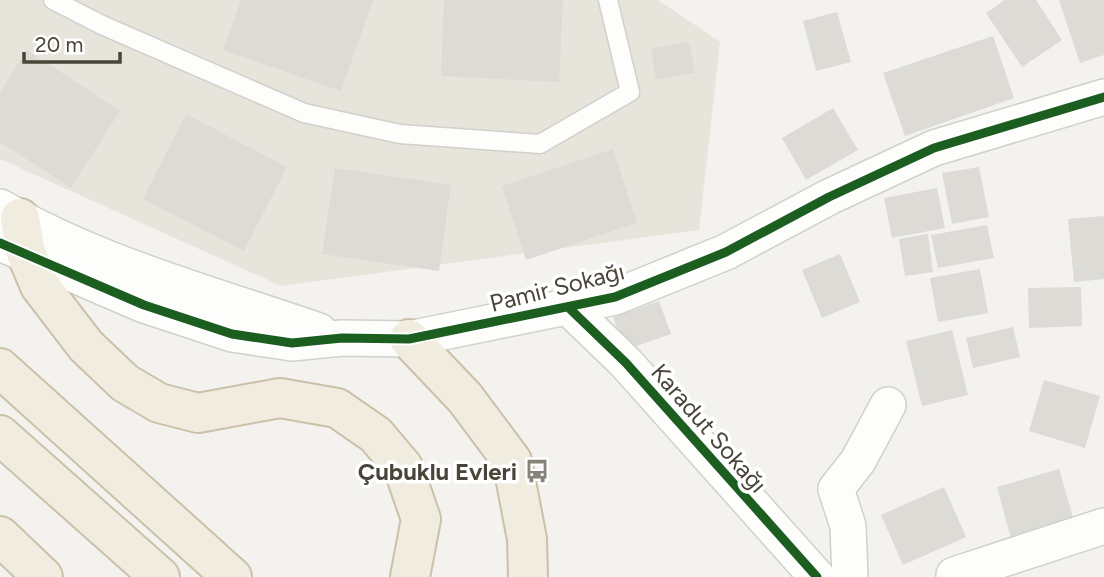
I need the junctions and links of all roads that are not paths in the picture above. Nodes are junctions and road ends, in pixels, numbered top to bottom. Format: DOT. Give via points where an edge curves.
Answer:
graph roads {
  1 [pos="53,0"];
  2 [pos="608,0"];
  3 [pos="1104,97"];
  4 [pos="11,230"];
  5 [pos="569,309"];
  6 [pos="409,339"];
  7 [pos="0,368"];
  8 [pos="888,405"];
  9 [pos="0,435"];
  10 [pos="1104,526"];
  11 [pos="0,536"];
  12 [pos="954,575"];
  13 [pos="43,577"];
  14 [pos="160,577"];
  15 [pos="232,577"];
  16 [pos="410,577"];
  17 [pos="528,577"];
  18 [pos="817,577"];
  19 [pos="850,577"];
  1 -- 2 [label="lane" via="304,113 400,134 540,144 630,92"];
  3 -- 5 [label="street, Pamir Sokağı" via="934,148 726,252 615,298"];
  4 -- 6 [label="street, Pamir Sokağı" via="144,305 232,334 292,343"];
  4 -- 16 [label="highway" via="40,286 86,346 125,383 159,403 198,413 280,398 337,408 376,435 403,467 421,519"];
  5 -- 6 [label="street, Pamir Sokağı"];
  5 -- 18 [label="street, Karadut Sokağı" via="626,363"];
  6 -- 17 [label="highway" via="464,398 512,461 527,539"];
  7 -- 15 [label="highway"];
  8 -- 19 [label="street" via="858,461 836,489 848,526"];
  9 -- 14 [label="highway"];
  10 -- 12 [label="street"];
  11 -- 13 [label="highway"];
}
